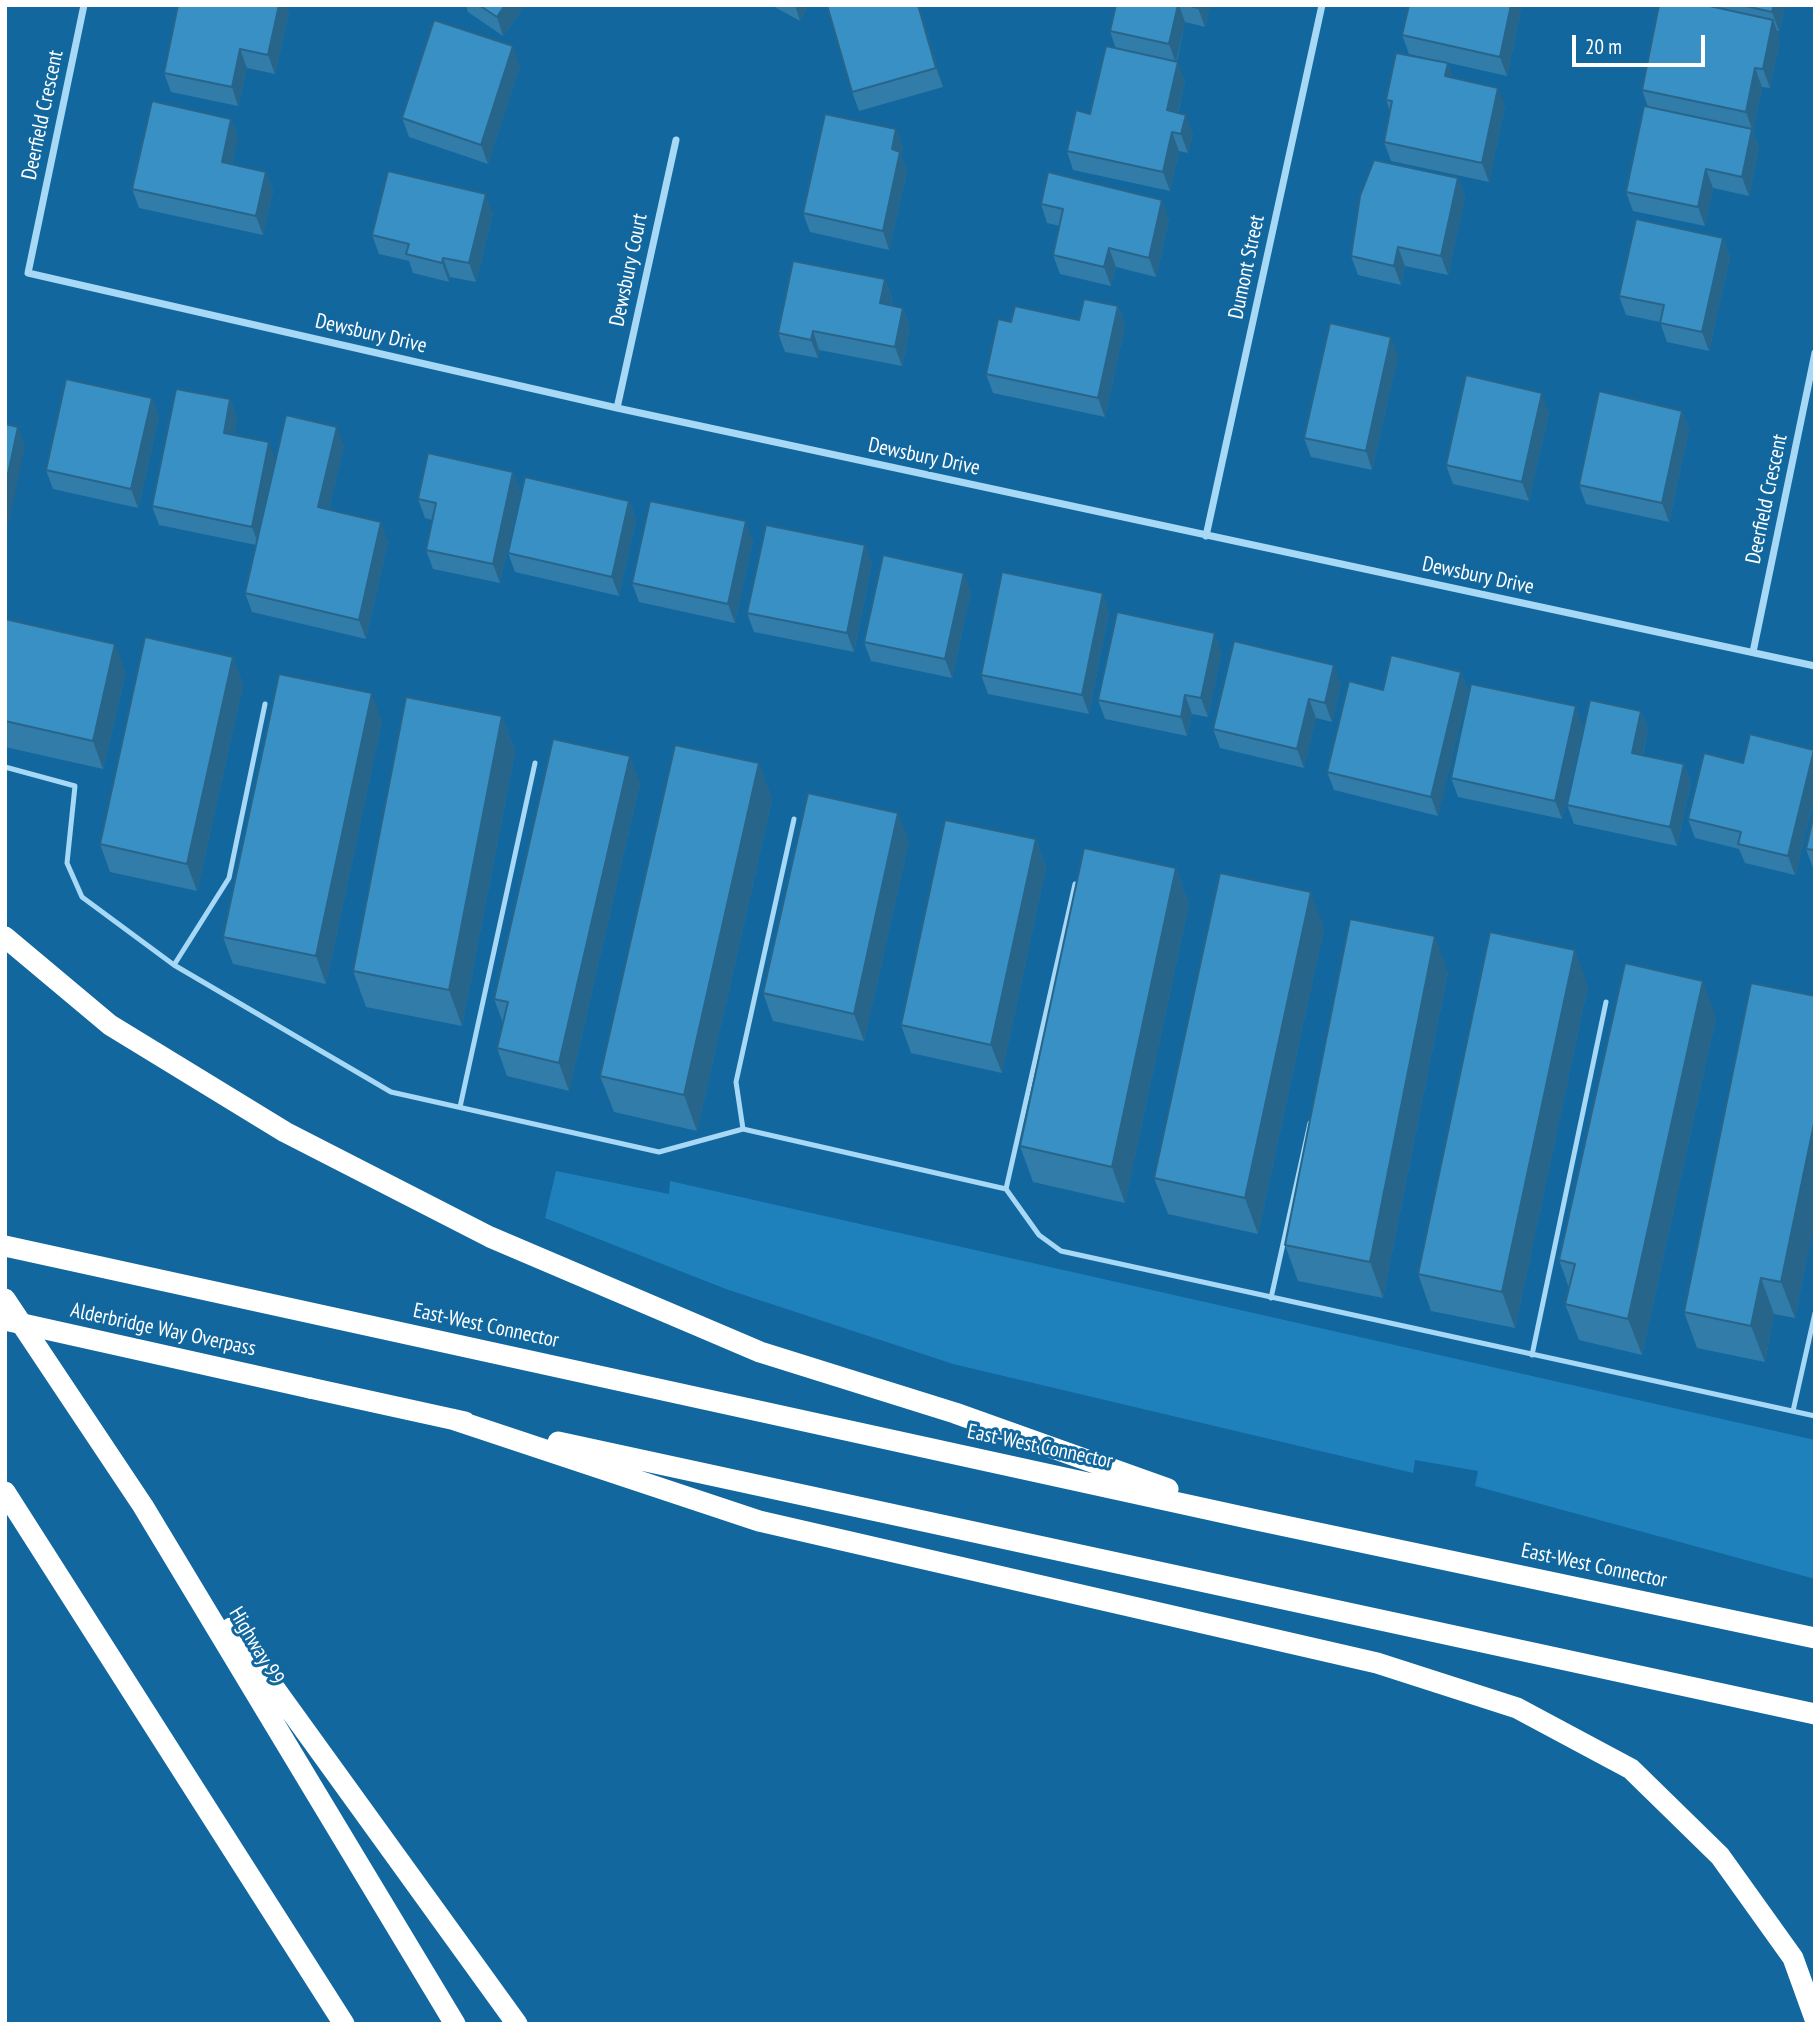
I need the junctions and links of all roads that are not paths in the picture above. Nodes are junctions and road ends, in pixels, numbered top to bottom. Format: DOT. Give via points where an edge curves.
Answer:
graph roads {
  1 [pos="84,5"];
  2 [pos="1322,5"];
  3 [pos="676,140"];
  4 [pos="28,273"];
  5 [pos="1815,353"];
  6 [pos="617,408"];
  7 [pos="1206,536"];
  8 [pos="1753,652"];
  9 [pos="1815,666"];
  10 [pos="265,704"];
  11 [pos="535,763"];
  12 [pos="5,767"];
  13 [pos="794,819"];
  14 [pos="1075,884"];
  15 [pos="5,937"];
  16 [pos="174,965"];
  17 [pos="1606,1002"];
  18 [pos="460,1107"];
  19 [pos="1312,1110"];
  20 [pos="743,1129"];
  21 [pos="1006,1189"];
  22 [pos="5,1246"];
  23 [pos="1270,1298"];
  24 [pos="5,1299"];
  25 [pos="1815,1313"];
  26 [pos="5,1320"];
  27 [pos="1532,1355"];
  28 [pos="1793,1411"];
  29 [pos="1815,1416"];
  30 [pos="452,1419"];
  31 [pos="5,1492"];
  32 [pos="143,1506"];
  33 [pos="1252,1519"];
  34 [pos="1815,1638"];
  35 [pos="1815,1714"];
  36 [pos="1815,2019"];
  37 [pos="344,2024"];
  38 [pos="456,2024"];
  39 [pos="517,2024"];
  1 -- 4 [label="street, Deerfield Crescent"];
  2 -- 7 [label="street, Dumont Street"];
  3 -- 6 [label="street, Dewsbury Court"];
  4 -- 6 [label="street, Dewsbury Drive"];
  5 -- 8 [label="street, Deerfield Crescent"];
  6 -- 7 [label="street, Dewsbury Drive"];
  7 -- 8 [label="street, Dewsbury Drive"];
  8 -- 9 [label="street, Dewsbury Drive"];
  10 -- 16 [label="lane" via="229,878"];
  11 -- 18 [label="lane"];
  12 -- 16 [label="lane" via="75,786 67,863 82,897"];
  13 -- 20 [label="lane" via="736,1082"];
  14 -- 21 [label="lane"];
  15 -- 33 [label="highway" via="110,1024 285,1132 490,1237 760,1352 955,1413"];
  16 -- 18 [label="lane" via="391,1092"];
  17 -- 27 [label="lane"];
  18 -- 20 [label="lane" via="659,1153"];
  19 -- 23 [label="lane"];
  20 -- 21 [label="lane"];
  21 -- 23 [label="lane" via="1039,1235 1061,1251"];
  22 -- 33 [label="highway, East-West Connector"];
  23 -- 27 [label="lane"];
  24 -- 32 [label="highway, Highway 99"];
  25 -- 28 [label="lane"];
  26 -- 30 [label="highway, Alderbridge Way Overpass, bridge"];
  27 -- 28 [label="lane"];
  28 -- 29 [label="lane"];
  30 -- 35 [label="highway"];
  30 -- 36 [label="highway" via="759,1521 1377,1663 1517,1708 1631,1769 1720,1856 1793,1958"];
  31 -- 37 [label="highway"];
  32 -- 38 [label="highway, Highway 99"];
  32 -- 39 [label="highway"];
  33 -- 34 [label="highway, East-West Connector"];
}
